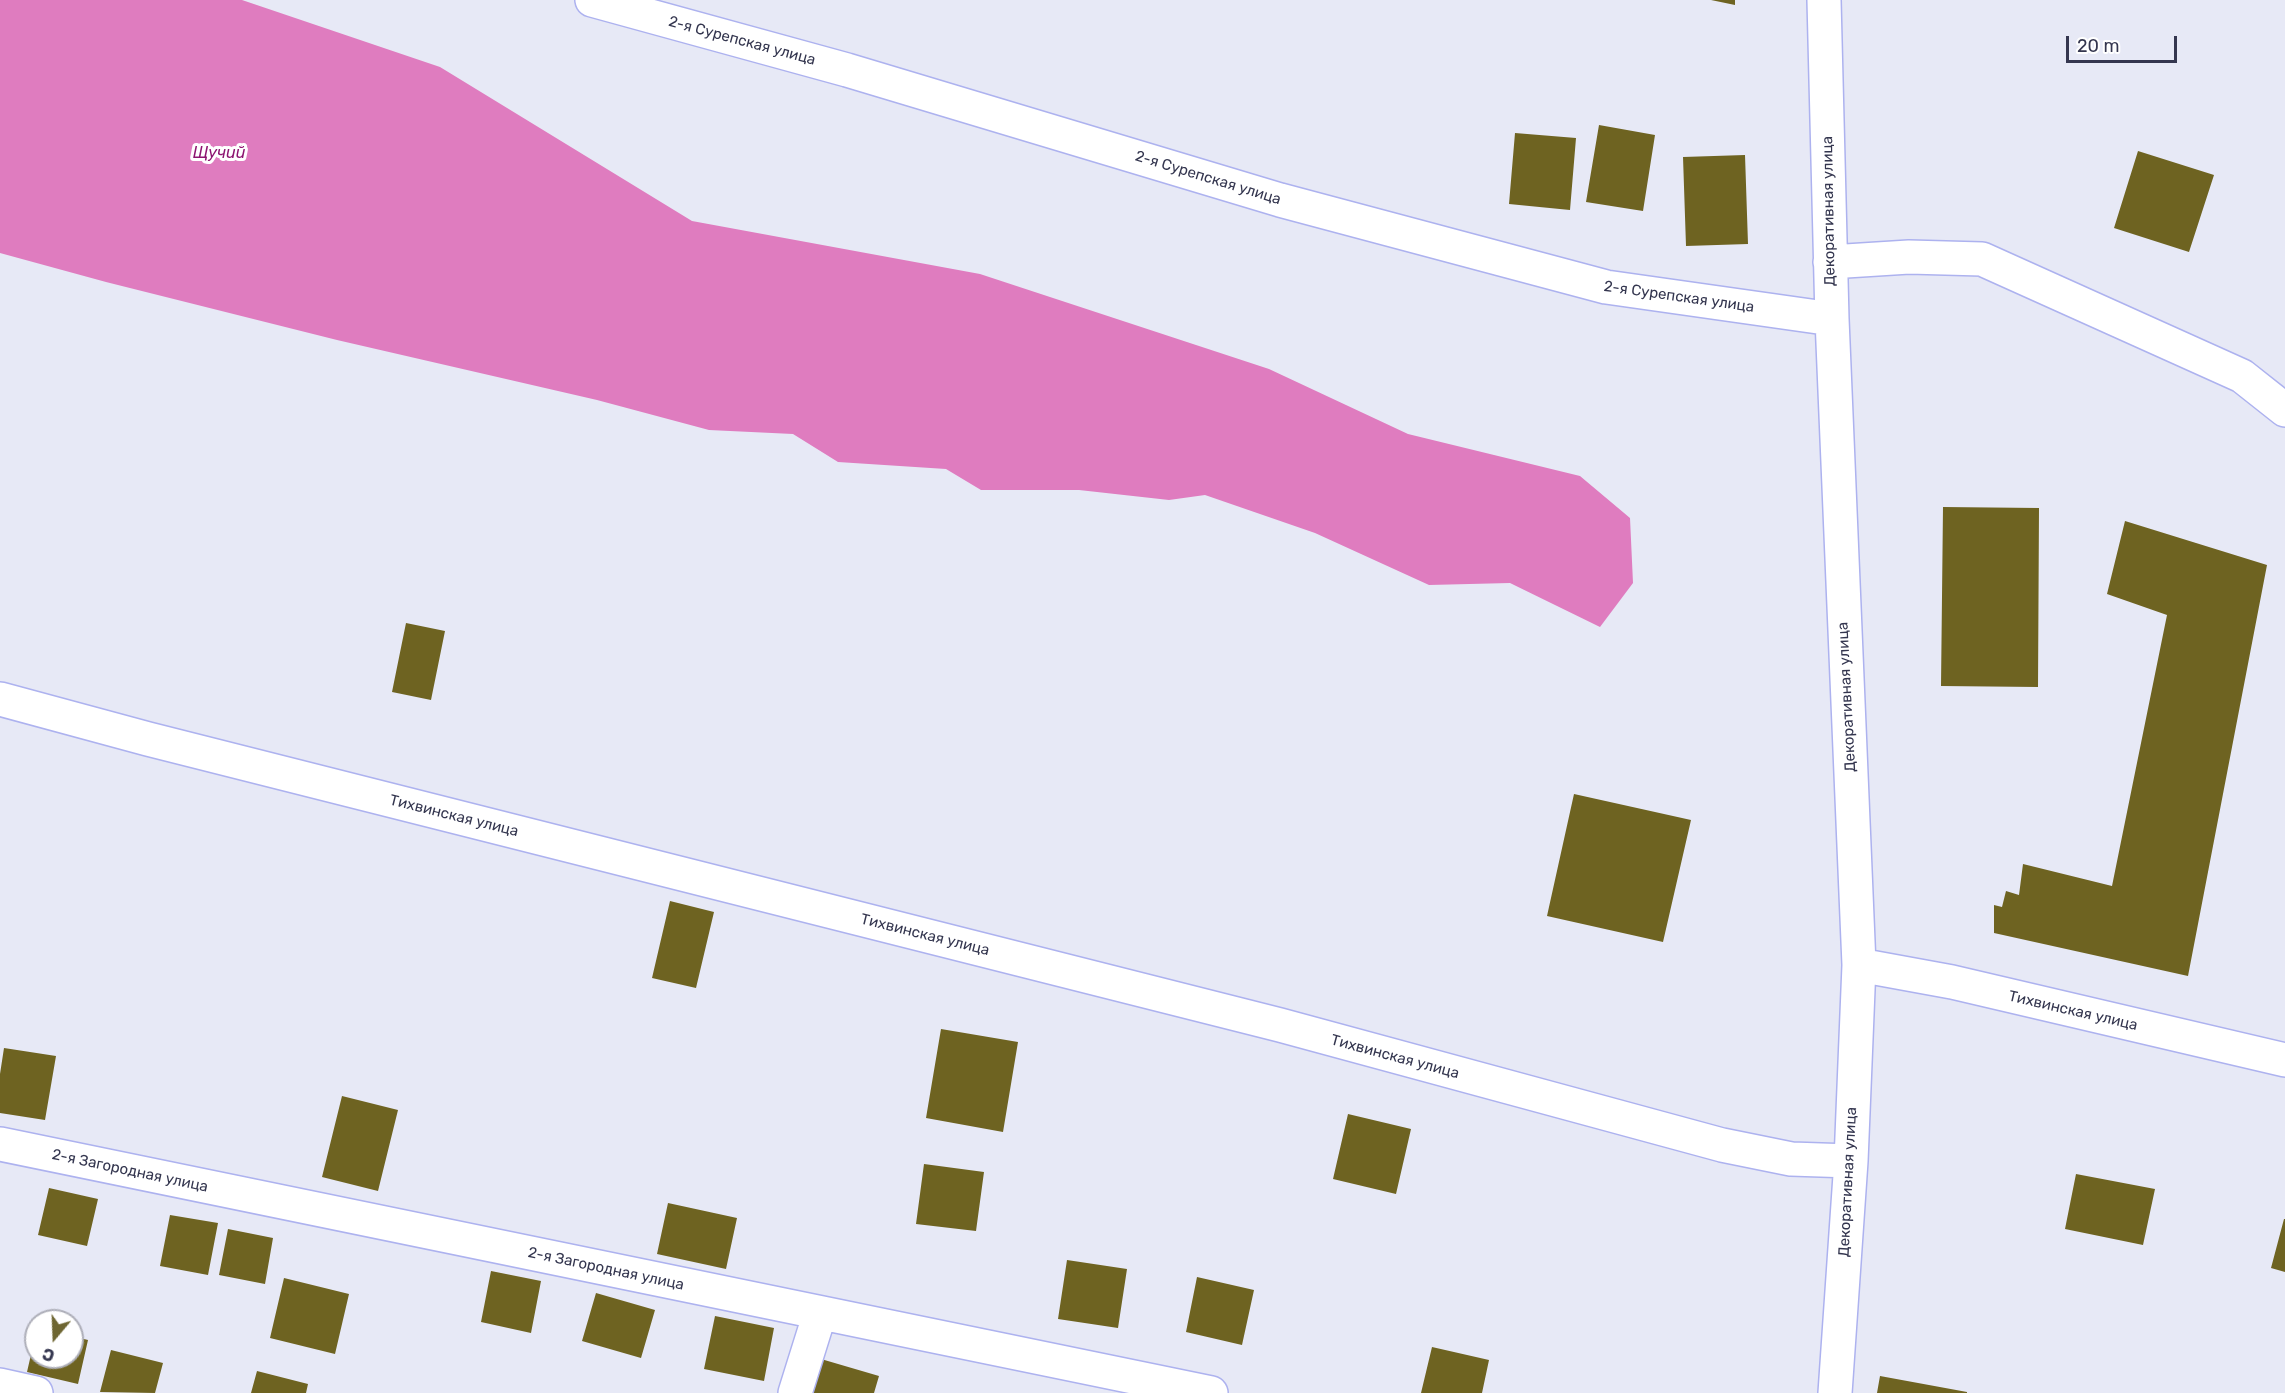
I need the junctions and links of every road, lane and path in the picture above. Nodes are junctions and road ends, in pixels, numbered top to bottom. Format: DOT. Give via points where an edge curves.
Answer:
graph roads {
  1 [pos="592,0"];
  2 [pos="1824,0"];
  3 [pos="1830,262"];
  4 [pos="1832,319"];
  5 [pos="2285,410"];
  6 [pos="0,699"];
  7 [pos="1859,965"];
  8 [pos="2285,1060"];
  9 [pos="0,1144"];
  10 [pos="1851,1161"];
  11 [pos="820,1313"];
  12 [pos="0,1385"];
  13 [pos="36,1393"];
  14 [pos="795,1393"];
  15 [pos="1211,1393"];
  16 [pos="1834,1393"];
  1 -- 4 [label="street, 2-я Сурепская улица" via="858,73 1280,200 1606,287"];
  2 -- 3 [label="street, Декоративная улица"];
  3 -- 4 [label="street, Декоративная улица"];
  3 -- 5 [label="street" via="1909,257 1982,259 2242,376"];
  4 -- 7 [label="street, Декоративная улица"];
  6 -- 10 [label="street, Тихвинская улица" via="1280,1025 1722,1145 1791,1159"];
  7 -- 8 [label="street, Тихвинская улица" via="1952,982"];
  7 -- 10 [label="street, Декоративная улица"];
  9 -- 11 [label="street, 2-я Загородная улица"];
  10 -- 16 [label="street, Декоративная улица"];
  11 -- 14 [label="street"];
  11 -- 15 [label="street, 2-я Загородная улица"];
  12 -- 13 [label="street"];
}
